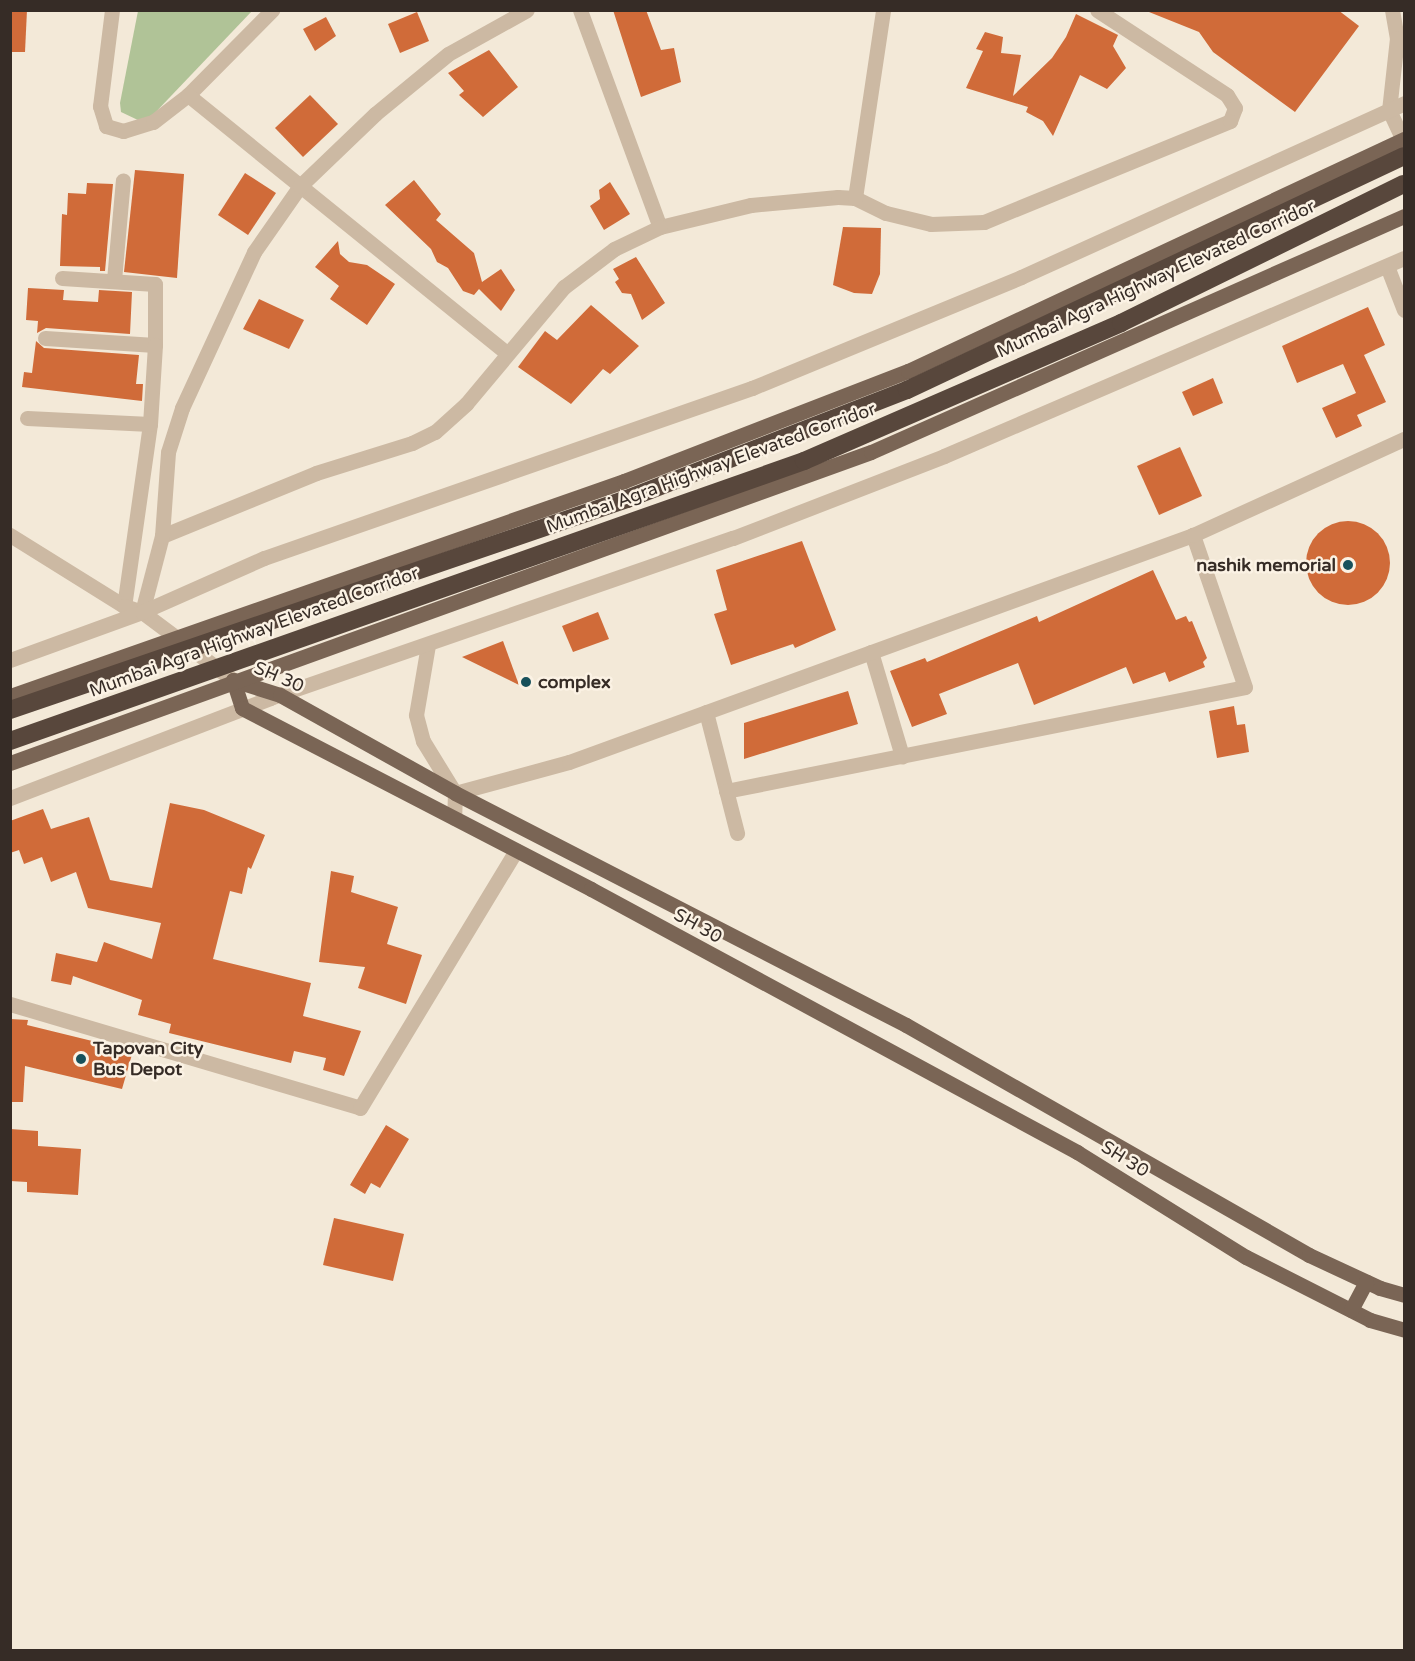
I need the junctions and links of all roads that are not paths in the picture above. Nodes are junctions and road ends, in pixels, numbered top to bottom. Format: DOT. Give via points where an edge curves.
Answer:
graph roads {
  1 [pos="112,10"];
  2 [pos="272,10"];
  3 [pos="527,10"];
  4 [pos="580,10"];
  5 [pos="883,10"];
  6 [pos="1097,10"];
  7 [pos="1392,10"];
  8 [pos="1401,33"];
  9 [pos="188,95"];
  10 [pos="1404,103"];
  11 [pos="1389,111"];
  12 [pos="1404,145"];
  13 [pos="123,180"];
  14 [pos="1404,184"];
  15 [pos="300,186"];
  16 [pos="855,198"];
  17 [pos="1404,216"];
  18 [pos="660,227"];
  19 [pos="1404,258"];
  20 [pos="1387,266"];
  21 [pos="62,278"];
  22 [pos="114,280"];
  23 [pos="1404,310"];
  24 [pos="45,338"];
  25 [pos="155,345"];
  26 [pos="507,353"];
  27 [pos="27,417"];
  28 [pos="150,424"];
  29 [pos="1404,439"];
  30 [pos="1193,534"];
  31 [pos="10,535"];
  32 [pos="162,536"];
  33 [pos="124,606"];
  34 [pos="142,612"];
  35 [pos="175,638"];
  36 [pos="428,645"];
  37 [pos="871,652"];
  38 [pos="10,660"];
  39 [pos="233,680"];
  40 [pos="280,695"];
  41 [pos="10,696"];
  42 [pos="242,708"];
  43 [pos="10,710"];
  44 [pos="706,712"];
  45 [pos="10,741"];
  46 [pos="902,756"];
  47 [pos="10,763"];
  48 [pos="726,791"];
  49 [pos="455,793"];
  50 [pos="10,798"];
  51 [pos="454,818"];
  52 [pos="737,834"];
  53 [pos="516,850"];
  54 [pos="10,1004"];
  55 [pos="1366,1282"];
  56 [pos="1404,1295"];
  57 [pos="1351,1310"];
  58 [pos="1404,1330"];
  1 -- 9 [label="street" via="101,91 106,126 123,131 142,128"];
  2 -- 9 [label="street"];
  3 -- 15 [label="street" via="448,54 375,114"];
  4 -- 18 [label="street"];
  5 -- 16 [label="street"];
  6 -- 16 [label="street" via="1227,95 1235,108 1230,121 984,222 947,226 914,221"];
  7 -- 8 [label="street"];
  8 -- 11 [label="street"];
  9 -- 15 [label="street"];
  10 -- 11 [label="street"];
  11 -- 12 [label="street"];
  11 -- 34 [label="street" via="1021,277 752,388 264,558"];
  12 -- 35 [label="main road" via="908,371 624,481"];
  12 -- 43 [label="highway, Mumbai Agra Highway Elevated Corridor, bridge" via="907,390 627,499"];
  13 -- 22 [label="street"];
  14 -- 45 [label="highway, Mumbai Agra Highway Elevated Corridor, bridge" via="1121,323 804,460"];
  15 -- 26 [label="street"];
  15 -- 32 [label="street" via="240,278 191,383 168,452"];
  16 -- 18 [label="street" via="774,201"];
  17 -- 39 [label="main road" via="871,452"];
  18 -- 26 [label="street" via="614,249 564,287"];
  19 -- 20 [label="street"];
  20 -- 23 [label="street"];
  20 -- 36 [label="street" via="944,456 733,538"];
  21 -- 22 [label="street"];
  22 -- 25 [label="street" via="154,284"];
  24 -- 25 [label="street"];
  25 -- 28 [label="street"];
  26 -- 32 [label="street" via="466,404 435,432 316,473"];
  27 -- 28 [label="street"];
  28 -- 33 [label="street"];
  29 -- 30 [label="street"];
  30 -- 37 [label="street"];
  30 -- 46 [label="street" via="1245,687"];
  31 -- 33 [label="street"];
  32 -- 34 [label="street"];
  33 -- 34 [label="street"];
  34 -- 35 [label="street"];
  34 -- 38 [label="street"];
  35 -- 39 [label="street"];
  35 -- 41 [label="main road"];
  36 -- 40 [label="street"];
  36 -- 49 [label="street" via="416,715 423,741"];
  37 -- 44 [label="street"];
  37 -- 46 [label="street"];
  39 -- 40 [label="main road, SH 30"];
  39 -- 42 [label="main road, SH 30"];
  39 -- 47 [label="main road"];
  40 -- 42 [label="street"];
  40 -- 49 [label="main road, SH 30"];
  42 -- 50 [label="street"];
  42 -- 51 [label="main road, SH 30"];
  44 -- 48 [label="street"];
  44 -- 49 [label="street" via="569,762"];
  46 -- 48 [label="street"];
  48 -- 52 [label="street"];
  49 -- 51 [label="street"];
  49 -- 55 [label="main road, SH 30" via="906,1025 1309,1255"];
  51 -- 53 [label="main road, SH 30"];
  53 -- 54 [label="street" via="360,1108"];
  53 -- 57 [label="main road, SH 30" via="1077,1152 1246,1257"];
  55 -- 56 [label="main road, SH 30"];
  55 -- 57 [label="main road"];
  57 -- 58 [label="main road, SH 30"];
}
